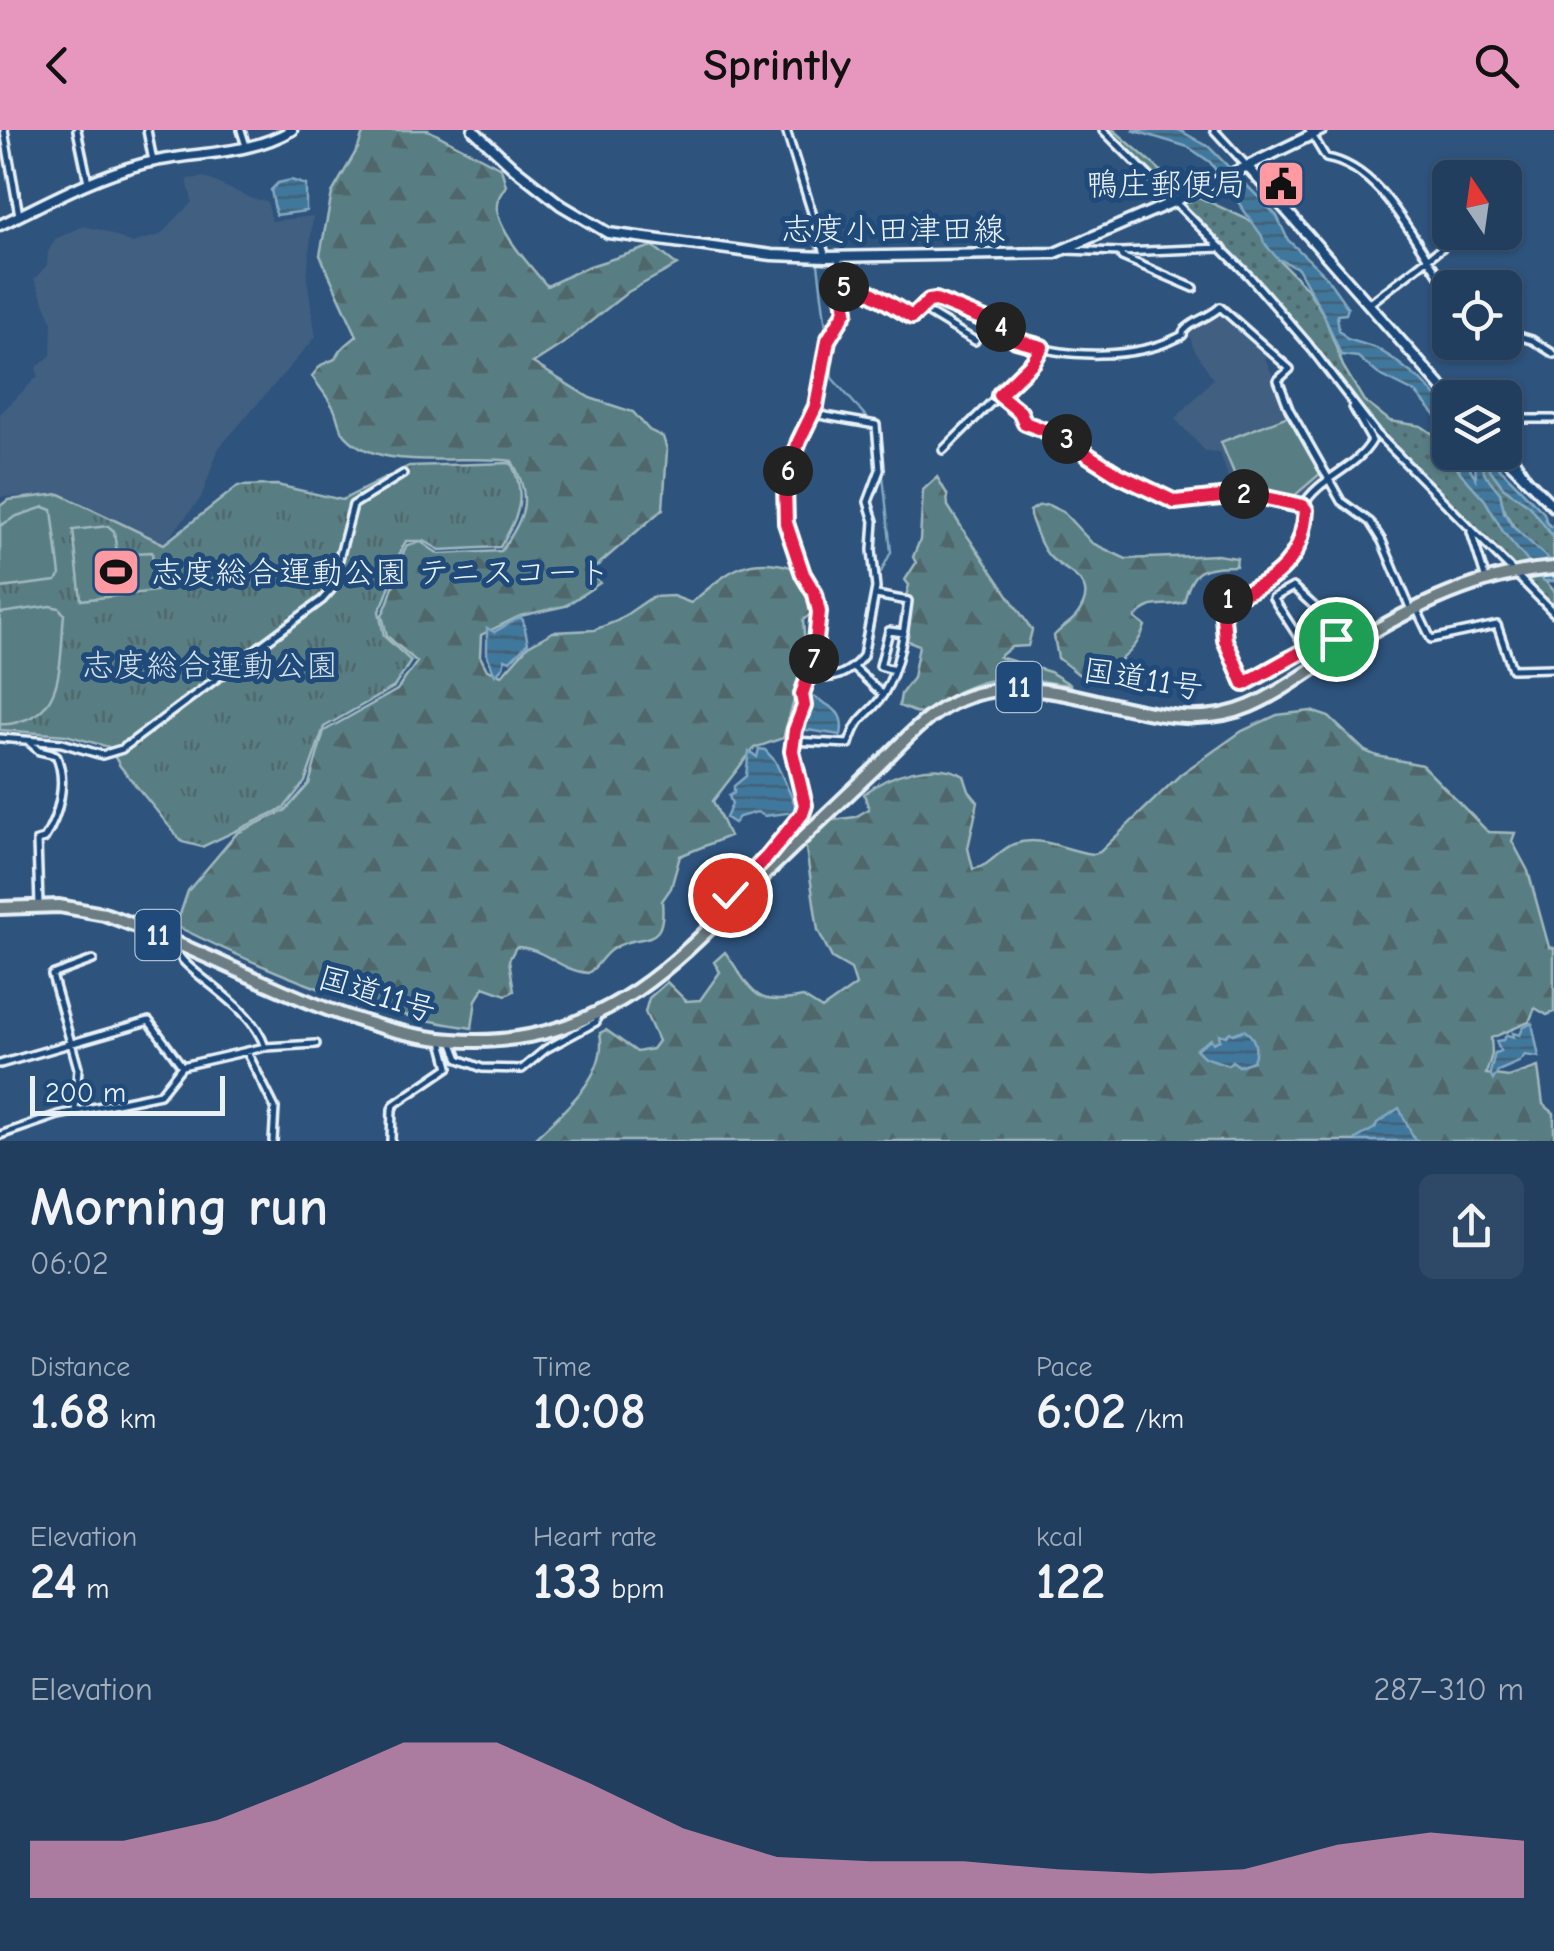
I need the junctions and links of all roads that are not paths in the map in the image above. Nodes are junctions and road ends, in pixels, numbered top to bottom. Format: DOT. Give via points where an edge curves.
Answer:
graph roads {
  1 [pos="4,130"];
  2 [pos="77,130"];
  3 [pos="146,130"];
  4 [pos="241,130"];
  5 [pos="292,130"];
  6 [pos="474,130"];
  7 [pos="786,130"];
  8 [pos="1103,130"];
  9 [pos="1214,130"];
  10 [pos="1322,130"];
  11 [pos="1310,133"];
  12 [pos="246,149"];
  13 [pos="153,162"];
  14 [pos="1244,168"];
  15 [pos="88,182"];
  16 [pos="1175,201"];
  17 [pos="20,216"];
  18 [pos="0,226"];
  19 [pos="1222,248"];
  20 [pos="1065,250"];
  21 [pos="1438,250"];
  22 [pos="1120,252"];
  23 [pos="826,257"];
  24 [pos="838,257"];
  25 [pos="1426,259"];
  26 [pos="1434,270"];
  27 [pos="841,275"];
  28 [pos="1194,288"];
  29 [pos="1369,304"];
  30 [pos="922,309"];
  31 [pos="1522,337"];
  32 [pos="975,341"];
  33 [pos="1042,347"];
  34 [pos="1554,354"];
  35 [pos="1435,380"];
  36 [pos="999,395"];
  37 [pos="1353,406"];
  38 [pos="812,414"];
  39 [pos="1522,420"];
  40 [pos="1554,420"];
  41 [pos="943,450"];
  42 [pos="1522,467"];
  43 [pos="1517,470"];
  44 [pos="403,474"];
  45 [pos="1329,479"];
  46 [pos="1531,485"];
  47 [pos="1303,506"];
  48 [pos="1554,507"];
  49 [pos="1471,530"];
  50 [pos="1554,568"];
  51 [pos="1516,572"];
  52 [pos="1486,580"];
  53 [pos="875,595"];
  54 [pos="1413,609"];
  55 [pos="1554,613"];
  56 [pos="1371,632"];
  57 [pos="904,633"];
  58 [pos="1336,639"];
  59 [pos="1306,649"];
  60 [pos="853,667"];
  61 [pos="1554,668"];
  62 [pos="894,670"];
  63 [pos="810,676"];
  64 [pos="883,696"];
  65 [pos="0,738"];
  66 [pos="27,740"];
  67 [pos="794,741"];
  68 [pos="39,905"];
  69 [pos="730,907"];
  70 [pos="0,908"];
  71 [pos="175,942"];
  72 [pos="93,960"];
  73 [pos="596,1013"];
  74 [pos="447,1041"];
  75 [pos="72,1044"];
  76 [pos="316,1044"];
  77 [pos="265,1046"];
  78 [pos="247,1052"];
  79 [pos="0,1064"];
  80 [pos="182,1066"];
  81 [pos="75,1111"];
  82 [pos="0,1135"];
  83 [pos="274,1141"];
  84 [pos="391,1141"];
  1 -- 17 [label="street"];
  2 -- 15 [label="street"];
  3 -- 13 [label="street"];
  4 -- 12 [label="street"];
  5 -- 12 [label="main road"];
  6 -- 23 [label="main road, 志度小田津田線" via="550,196 608,233"];
  7 -- 23 [label="street"];
  8 -- 16 [label="street"];
  9 -- 14 [label="street"];
  10 -- 11 [label="main road, 志度小田津田線"];
  11 -- 14 [label="main road, 志度小田津田線"];
  11 -- 25 [label="street" via="1326,158 1378,185"];
  12 -- 13 [label="main road"];
  13 -- 15 [label="main road"];
  14 -- 16 [label="main road, 志度小田津田線"];
  14 -- 29 [label="main road"];
  15 -- 17 [label="main road"];
  16 -- 19 [label="street"];
  16 -- 20 [label="main road, 志度小田津田線"];
  17 -- 18 [label="main road"];
  19 -- 22 [label="street"];
  19 -- 37 [label="street"];
  20 -- 22 [label="street"];
  20 -- 24 [label="main road, 志度小田津田線"];
  21 -- 25 [label="street"];
  22 -- 28 [label="street"];
  23 -- 24 [label="main road, 志度小田津田線"];
  24 -- 27 [label="street"];
  25 -- 26 [label="street"];
  25 -- 29 [label="street"];
  27 -- 30 [label="street" via="912,317"];
  27 -- 38 [label="street" via="846,311 828,340"];
  29 -- 35 [label="main road"];
  30 -- 32 [label="street"];
  30 -- 33 [label="street" via="936,300"];
  31 -- 34 [label="street"];
  33 -- 36 [label="street"];
  33 -- 45 [label="street" via="1076,354 1147,350 1180,338 1220,307 1290,370 1278,380"];
  36 -- 41 [label="street"];
  36 -- 47 [label="street" via="1025,423 1073,441 1119,475 1175,502 1248,494"];
  37 -- 45 [label="street" via="1372,441"];
  37 -- 49 [label="street"];
  38 -- 53 [label="street" via="876,425 880,470 868,502"];
  38 -- 63 [label="street" via="788,471 784,503 792,545 818,602"];
  39 -- 40 [label="street"];
  42 -- 46 [label="street"];
  43 -- 46 [label="main road"];
  44 -- 66 [label="street" via="353,504 332,590 322,600 122,749 102,756"];
  45 -- 47 [label="street"];
  45 -- 54 [label="street" via="1347,508 1370,522"];
  46 -- 48 [label="main road"];
  47 -- 59 [label="street" via="1306,522 1290,564 1277,577 1229,598 1221,612 1244,684"];
  49 -- 51 [label="street"];
  49 -- 52 [label="street"];
  50 -- 51 [label="highway, 国道11号 / 11"];
  51 -- 52 [label="highway, 国道11号 / 11"];
  51 -- 55 [label="street"];
  52 -- 54 [label="highway, 国道11号 / 11"];
  53 -- 57 [label="street" via="908,601"];
  53 -- 60 [label="street" via="863,656"];
  54 -- 56 [label="highway, 国道11号 / 11"];
  54 -- 61 [label="street" via="1431,639 1497,626 1512,669"];
  56 -- 58 [label="street" via="1363,626"];
  56 -- 69 [label="highway, 国道11号 / 11" via="1272,695 1232,712 1156,713 1030,687 986,691 950,704"];
  57 -- 62 [label="street"];
  57 -- 62 [label="street" via="889,630 880,666"];
  58 -- 59 [label="street"];
  58 -- 59 [label="street" via="1292,586 1274,598"];
  60 -- 63 [label="street" via="828,680"];
  60 -- 64 [label="street"];
  62 -- 64 [label="street"];
  63 -- 67 [label="street"];
  64 -- 67 [label="street" via="855,723 849,744"];
  65 -- 66 [label="street"];
  66 -- 68 [label="street" via="56,755 63,770 52,826 36,841"];
  67 -- 69 [label="street" via="802,814 730,895"];
  68 -- 70 [label="highway, 国道11号 / 11"];
  68 -- 71 [label="highway, 国道11号 / 11" via="104,914"];
  69 -- 73 [label="highway, 国道11号 / 11" via="641,987"];
  71 -- 74 [label="highway, 国道11号 / 11" via="360,1022"];
  71 -- 77 [label="street" via="175,953 253,1022"];
  72 -- 75 [label="street" via="52,975"];
  73 -- 74 [label="highway, 国道11号 / 11" via="512,1040"];
  73 -- 74 [label="street" via="590,1028 522,1069 482,1068 459,1059"];
  74 -- 84 [label="street" via="450,1067 392,1109"];
  75 -- 79 [label="street"];
  75 -- 80 [label="street" via="149,1021"];
  75 -- 81 [label="street" via="79,1074"];
  76 -- 77 [label="street"];
  77 -- 78 [label="street"];
  78 -- 80 [label="street"];
  78 -- 83 [label="street" via="275,1108"];
  80 -- 81 [label="street" via="160,1094"];
  81 -- 82 [label="street"];
}
